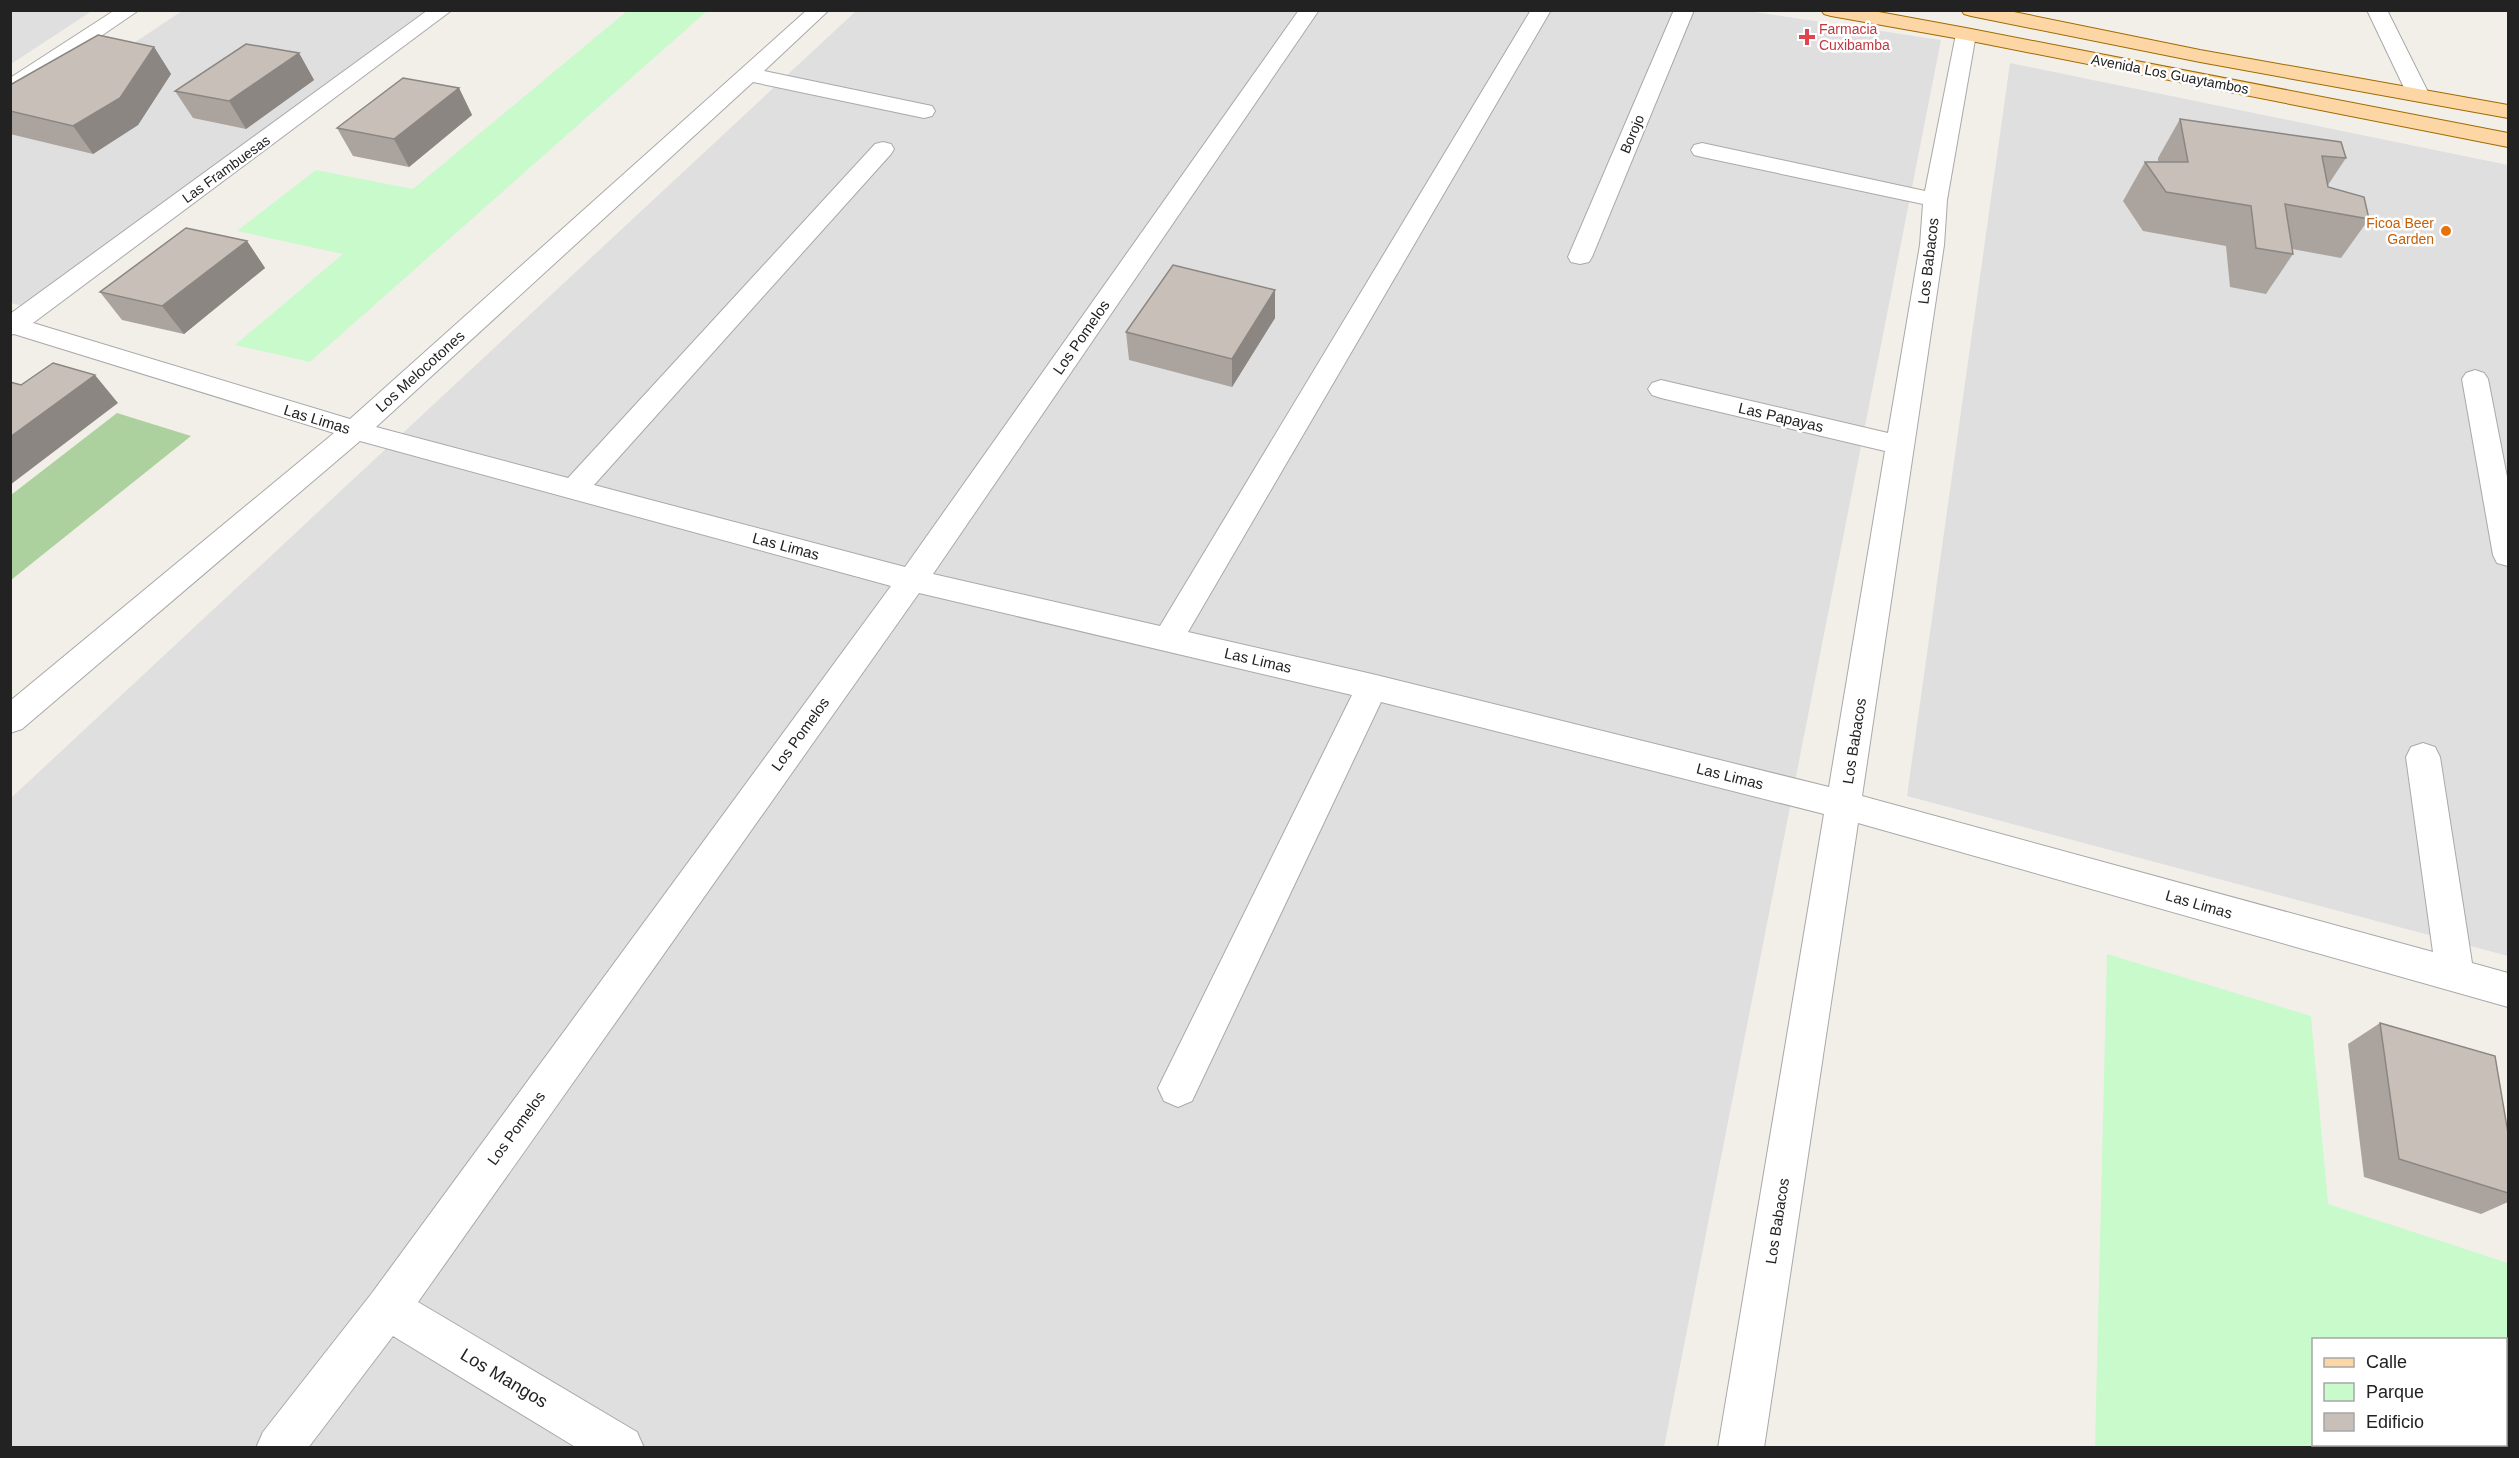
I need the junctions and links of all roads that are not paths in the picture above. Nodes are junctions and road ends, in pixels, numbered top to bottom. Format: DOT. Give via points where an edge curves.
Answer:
graph roads {
  1 [pos="129,10"];
  2 [pos="442,10"];
  3 [pos="819,10"];
  4 [pos="1309,10"];
  5 [pos="1541,10"];
  6 [pos="1684,10"];
  7 [pos="1832,10"];
  8 [pos="2377,10"];
  9 [pos="1968,22"];
  10 [pos="747,74"];
  11 [pos="10,88"];
  12 [pos="2418,94"];
  13 [pos="924,111"];
  14 [pos="2508,112"];
  15 [pos="2508,140"];
  16 [pos="883,150"];
  17 [pos="1702,150"];
  18 [pos="1935,200"];
  19 [pos="1580,257"];
  20 [pos="11,325"];
  21 [pos="2475,379"];
  22 [pos="1661,389"];
  23 [pos="355,430"];
  24 [pos="1901,444"];
  25 [pos="574,489"];
  26 [pos="2508,555"];
  27 [pos="912,579"];
  28 [pos="1168,639"];
  29 [pos="1372,687"];
  30 [pos="10,720"];
  31 [pos="2423,757"];
  32 [pos="1844,805"];
  33 [pos="2455,975"];
  34 [pos="2508,990"];
  35 [pos="1178,1088"];
  36 [pos="387,1308"];
  37 [pos="279,1448"];
  38 [pos="621,1448"];
  39 [pos="1741,1448"];
  1 -- 11 [label="street"];
  2 -- 20 [label="street, Las Frambuesas"];
  3 -- 10 [label="street, Los Melocotones"];
  4 -- 27 [label="street, Los Pomelos"];
  5 -- 28 [label="street"];
  6 -- 19 [label="street, Borojo"];
  7 -- 9 [label="main road, Avenida Los Guaytambos"];
  8 -- 12 [label="street"];
  9 -- 12 [label="main road, Avenida Los Guaytambos" via="2200,56"];
  9 -- 15 [label="main road, Avenida Los Guaytambos"];
  9 -- 18 [label="street, Los Babacos"];
  10 -- 13 [label="street"];
  10 -- 23 [label="street, Los Melocotones"];
  12 -- 14 [label="main road, Avenida Los Guaytambos"];
  16 -- 25 [label="street"];
  17 -- 18 [label="street"];
  18 -- 24 [label="street, Los Babacos" via="1932,245"];
  20 -- 23 [label="street, Las Limas"];
  21 -- 26 [label="street"];
  22 -- 24 [label="street, Las Papayas"];
  23 -- 25 [label="street, Las Limas"];
  23 -- 30 [label="street, Los Melocotones"];
  24 -- 32 [label="street, Los Babacos"];
  25 -- 27 [label="street, Las Limas"];
  27 -- 28 [label="street, Las Limas"];
  27 -- 36 [label="street, Los Pomelos"];
  28 -- 29 [label="street, Las Limas"];
  29 -- 32 [label="street, Las Limas"];
  29 -- 35 [label="street"];
  31 -- 33 [label="street"];
  32 -- 33 [label="street, Las Limas"];
  32 -- 39 [label="street, Los Babacos"];
  33 -- 34 [label="street, Las Limas"];
  36 -- 37 [label="street, Los Pomelos"];
  36 -- 38 [label="street, Los Mangos"];
}
